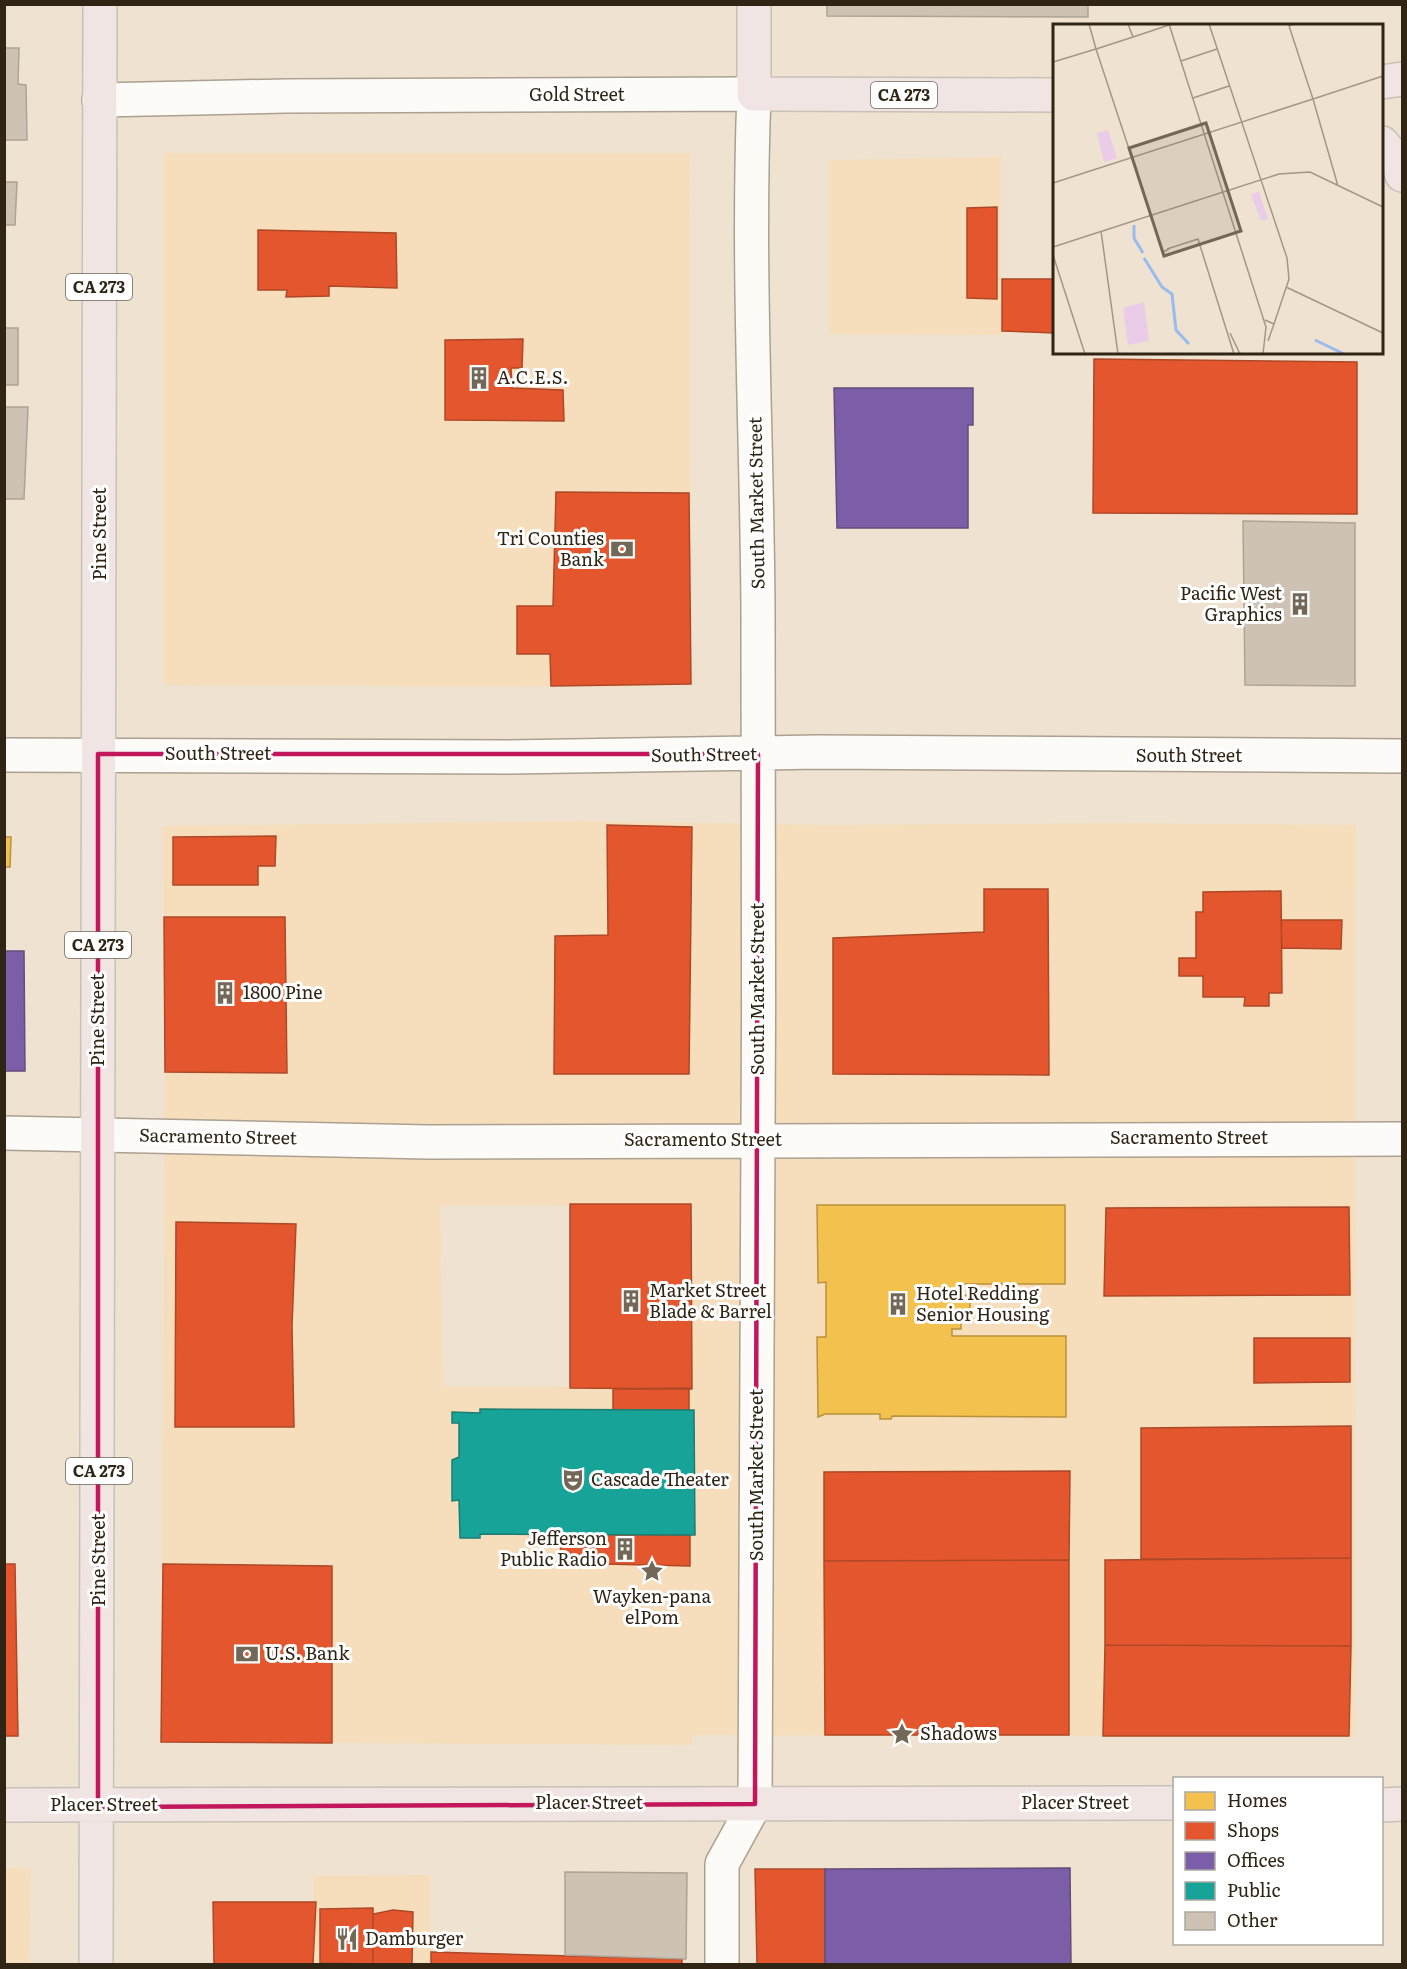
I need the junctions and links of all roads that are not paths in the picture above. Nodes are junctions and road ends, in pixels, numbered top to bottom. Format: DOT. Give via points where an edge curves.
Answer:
graph roads {
  1 [pos="100,4"];
  2 [pos="754,4"];
  3 [pos="1402,79"];
  4 [pos="1383,82"];
  5 [pos="754,94"];
  6 [pos="1053,95"];
  7 [pos="99,100"];
  8 [pos="1383,144"];
  9 [pos="1402,175"];
  10 [pos="98,754"];
  11 [pos="758,754"];
  12 [pos="4,755"];
  13 [pos="1402,756"];
  14 [pos="4,1133"];
  15 [pos="98,1135"];
  16 [pos="1402,1139"];
  17 [pos="758,1141"];
  18 [pos="1173,1803"];
  19 [pos="755,1804"];
  20 [pos="1383,1804"];
  21 [pos="1402,1804"];
  22 [pos="4,1805"];
  23 [pos="98,1807"];
  24 [pos="96,1965"];
  25 [pos="722,1965"];
  1 -- 7 [label="main road, Pine Street / CA 273"];
  2 -- 5 [label="main road, South Market Street"];
  3 -- 4 [label="main road"];
  5 -- 6 [label="main road, Gold Street / CA 273"];
  5 -- 7 [label="street, Gold Street"];
  5 -- 11 [label="street, South Market Street"];
  7 -- 10 [label="main road, Pine Street / CA 273"];
  8 -- 9 [label="main road" via="1397,160"];
  10 -- 11 [label="street, South Street"];
  10 -- 12 [label="street, South Street"];
  10 -- 15 [label="main road, Pine Street / CA 273"];
  11 -- 13 [label="street, South Street"];
  11 -- 17 [label="street, South Market Street"];
  14 -- 15 [label="street, Sacramento Street"];
  15 -- 17 [label="street, Sacramento Street" via="428,1142"];
  15 -- 23 [label="main road, Pine Street / CA 273"];
  16 -- 17 [label="street, Sacramento Street"];
  17 -- 19 [label="street, South Market Street"];
  18 -- 19 [label="main road, Placer Street"];
  19 -- 23 [label="main road, Placer Street"];
  19 -- 25 [label="street, South Market Street" via="722,1863"];
  20 -- 21 [label="main road"];
  22 -- 23 [label="main road, Placer Street"];
  23 -- 24 [label="main road, Pine Street / CA 273"];
}
